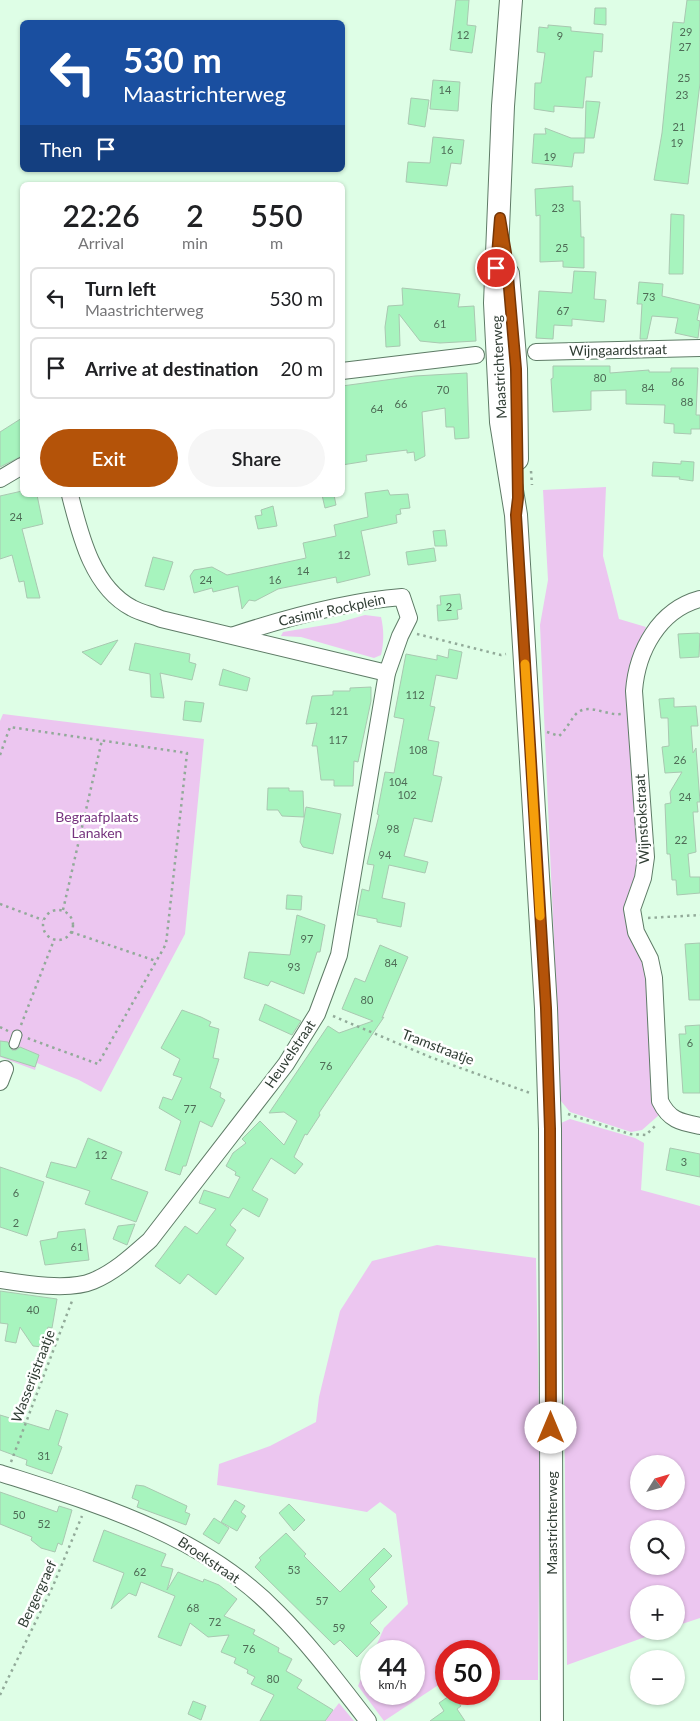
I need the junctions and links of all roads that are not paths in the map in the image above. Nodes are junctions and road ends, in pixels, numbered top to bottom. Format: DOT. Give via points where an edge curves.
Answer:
graph roads {
  1 [pos="511,0"];
  2 [pos="700,348"];
  3 [pos="536,352"];
  4 [pos="476,355"];
  5 [pos="345,371"];
  6 [pos="20,467"];
  7 [pos="0,479"];
  8 [pos="71,497"];
  9 [pos="700,599"];
  10 [pos="234,635"];
  11 [pos="387,673"];
  12 [pos="17,1035"];
  13 [pos="14,1044"];
  14 [pos="700,1126"];
  15 [pos="0,1280"];
  16 [pos="3,1474"];
  17 [pos="368,1721"];
  18 [pos="552,1721"];
  1 -- 18 [label="main road, Maastrichterweg" via="495,303 501,422 516,515 546,1008"];
  2 -- 3 [label="street, Wijngaardstraat"];
  4 -- 5 [label="street"];
  6 -- 7 [label="street"];
  8 -- 10 [label="street, Casimir Rockplein" via="92,566 131,607 161,619"];
  9 -- 14 [label="street, Wijnstokstraat" via="671,614 654,631 642,650 635,672 646,857 643,878 632,909 636,932 650,959 654,978 660,1102 674,1120"];
  10 -- 11 [label="street, Casimir Rockplein"];
  10 -- 11 [label="street, Casimir Rockplein" via="275,622 402,597 409,618"];
  11 -- 15 [label="street, Heuvelstraat" via="339,955 318,1010 286,1064 150,1240 126,1262 93,1282 63,1286"];
  12 -- 13 [label="lane"];
  16 -- 17 [label="street, Broekstraat" via="117,1511 179,1540 228,1570 278,1612"];
}
